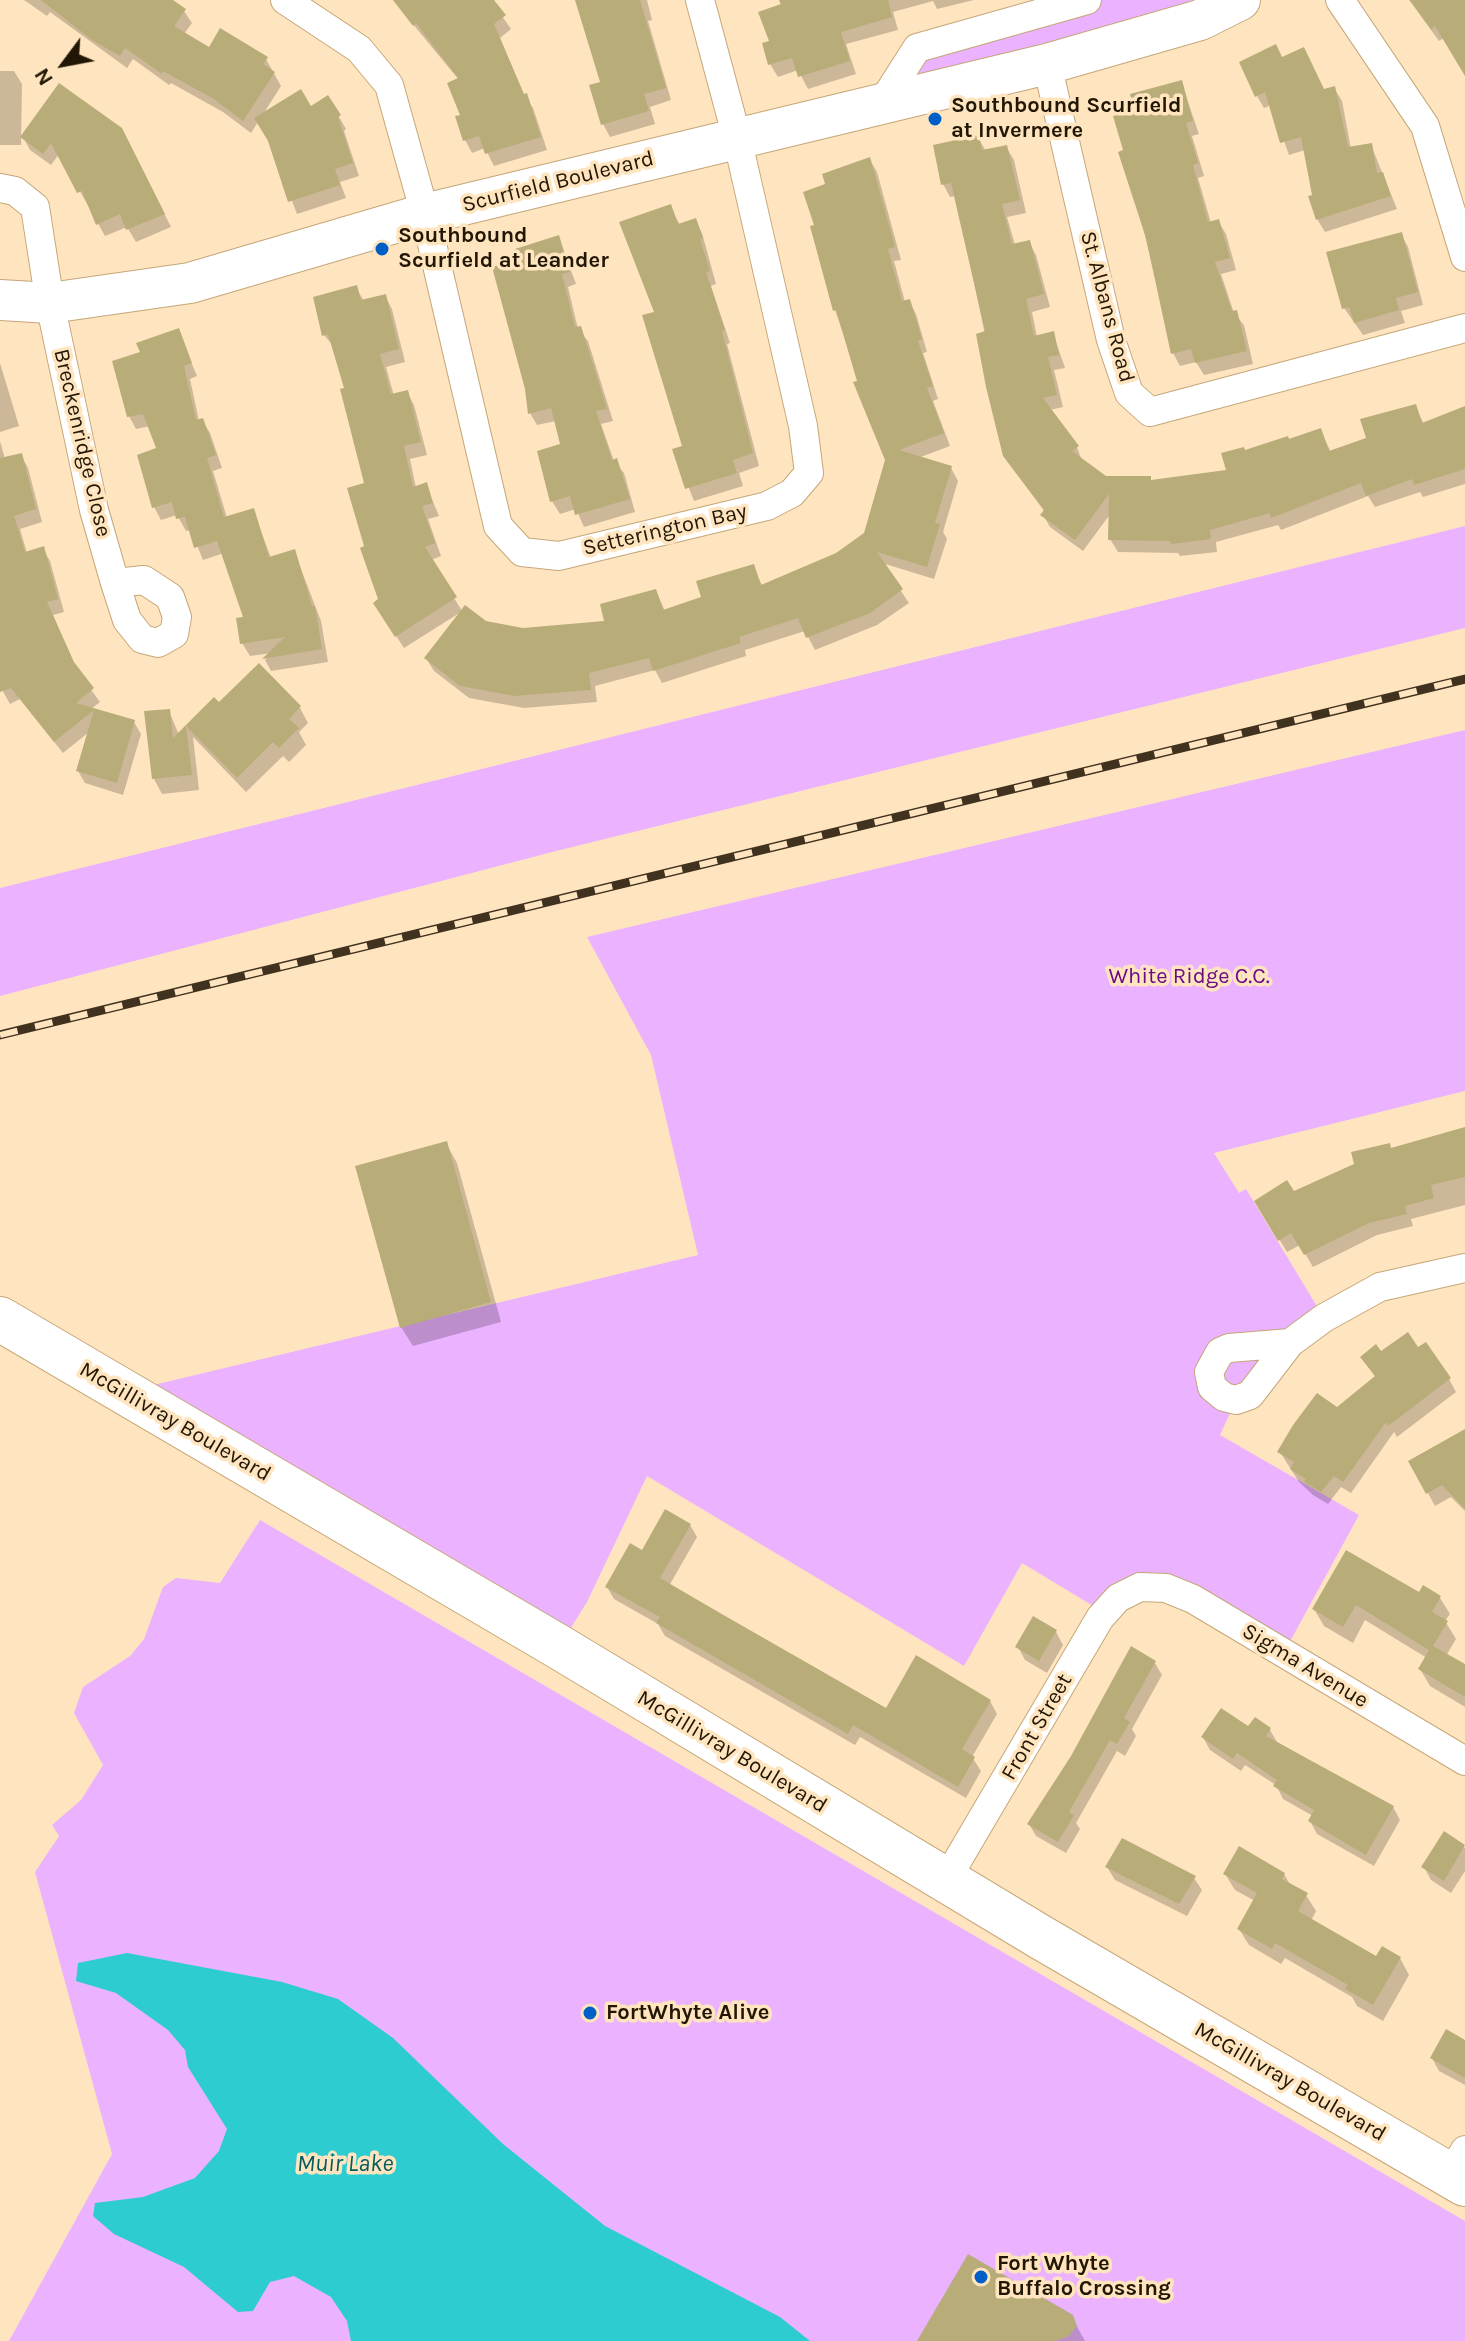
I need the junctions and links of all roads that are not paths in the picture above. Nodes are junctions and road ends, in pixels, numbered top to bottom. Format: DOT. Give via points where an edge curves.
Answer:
graph roads {
  1 [pos="285,0"];
  2 [pos="700,0"];
  3 [pos="1087,0"];
  4 [pos="1240,0"];
  5 [pos="1340,0"];
  6 [pos="1047,64"];
  7 [pos="882,103"];
  8 [pos="737,138"];
  9 [pos="0,188"];
  10 [pos="425,214"];
  11 [pos="1465,257"];
  12 [pos="0,300"];
  13 [pos="50,303"];
  14 [pos="1465,328"];
  15 [pos="115,583"];
  16 [pos="1465,1268"];
  17 [pos="0,1319"];
  18 [pos="1290,1343"];
  19 [pos="1140,1587"];
  20 [pos="1465,1761"];
  21 [pos="946,1880"];
  22 [pos="1460,2170"];
  1 -- 10 [label="street" via="359,49 389,85"];
  2 -- 8 [label="street"];
  3 -- 7 [label="street" via="917,48"];
  4 -- 6 [label="street, Scurfield Boulevard" via="1200,20"];
  5 -- 11 [label="street" via="1425,126"];
  6 -- 7 [label="street, Scurfield Boulevard"];
  6 -- 14 [label="street, St. Albans Road" via="1111,340 1129,393 1150,412"];
  7 -- 8 [label="street, Scurfield Boulevard"];
  8 -- 10 [label="street, Scurfield Boulevard"];
  8 -- 10 [label="street, Setterington Bay" via="803,426 809,473 792,493 767,506 559,556 522,552 498,526"];
  9 -- 13 [label="street, Breckenridge Close" via="15,191 35,207"];
  10 -- 13 [label="street, Scurfield Boulevard" via="190,283"];
  12 -- 13 [label="street, Scurfield Boulevard"];
  13 -- 15 [label="street, Breckenridge Close"];
  16 -- 18 [label="street" via="1380,1287"];
  17 -- 21 [label="main road, McGillivray Boulevard"];
  19 -- 20 [label="street, Sigma Avenue" via="1166,1588 1193,1599"];
  19 -- 21 [label="street, Front Street" via="1118,1598 1100,1618"];
  21 -- 22 [label="main road, McGillivray Boulevard"];
}
